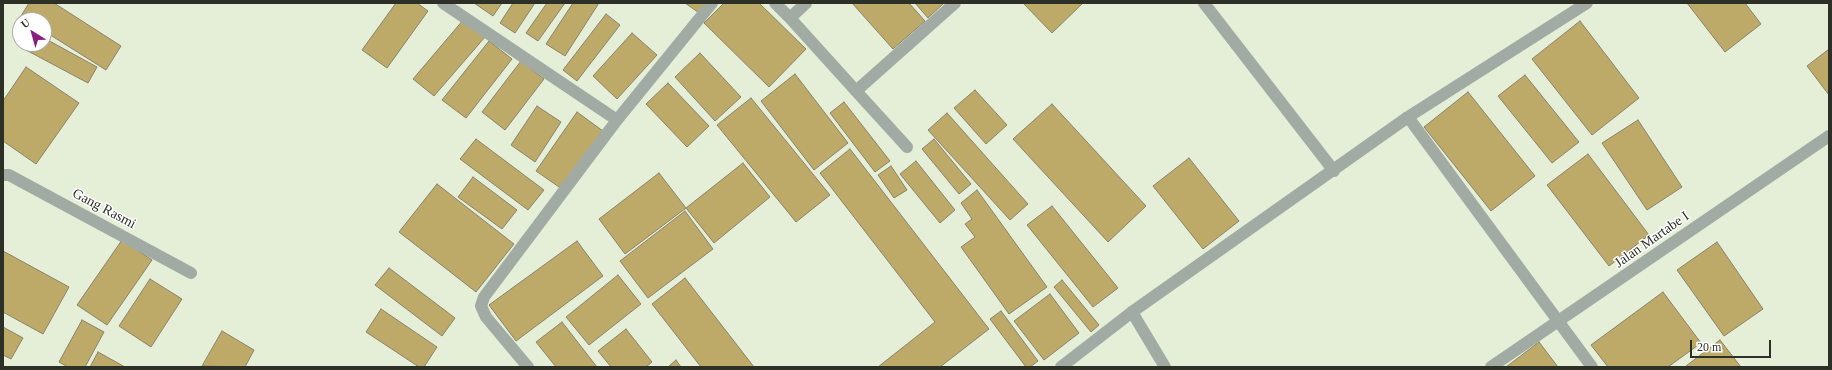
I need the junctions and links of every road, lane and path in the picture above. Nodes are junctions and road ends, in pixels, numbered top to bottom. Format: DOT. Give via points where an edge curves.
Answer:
graph roads {
  1 [pos="443,3"];
  2 [pos="712,3"];
  3 [pos="775,3"];
  4 [pos="806,3"];
  5 [pos="955,3"];
  6 [pos="1204,3"];
  7 [pos="1587,3"];
  8 [pos="790,18"];
  9 [pos="856,91"];
  10 [pos="1408,117"];
  11 [pos="617,120"];
  12 [pos="1829,136"];
  13 [pos="907,147"];
  14 [pos="1334,171"];
  15 [pos="3,174"];
  16 [pos="191,272"];
  17 [pos="1132,312"];
  18 [pos="1559,322"];
  19 [pos="1069,364"];
  20 [pos="528,367"];
  21 [pos="1166,367"];
  22 [pos="1492,367"];
  23 [pos="1592,367"];
  1 -- 11 [label="street"];
  2 -- 11 [label="street"];
  3 -- 8 [label="street"];
  4 -- 8 [label="street"];
  5 -- 9 [label="street"];
  6 -- 14 [label="street"];
  7 -- 10 [label="street"];
  8 -- 9 [label="street"];
  9 -- 13 [label="street"];
  10 -- 14 [label="street"];
  10 -- 18 [label="street"];
  11 -- 20 [label="street" via="484,297 480,306 486,317"];
  12 -- 18 [label="street, Jalan Martabe I"];
  14 -- 17 [label="street"];
  15 -- 16 [label="street, Gang Rasmi"];
  17 -- 19 [label="street"];
  17 -- 21 [label="street"];
  18 -- 22 [label="street, Jalan Martabe I"];
  18 -- 23 [label="street"];
}
